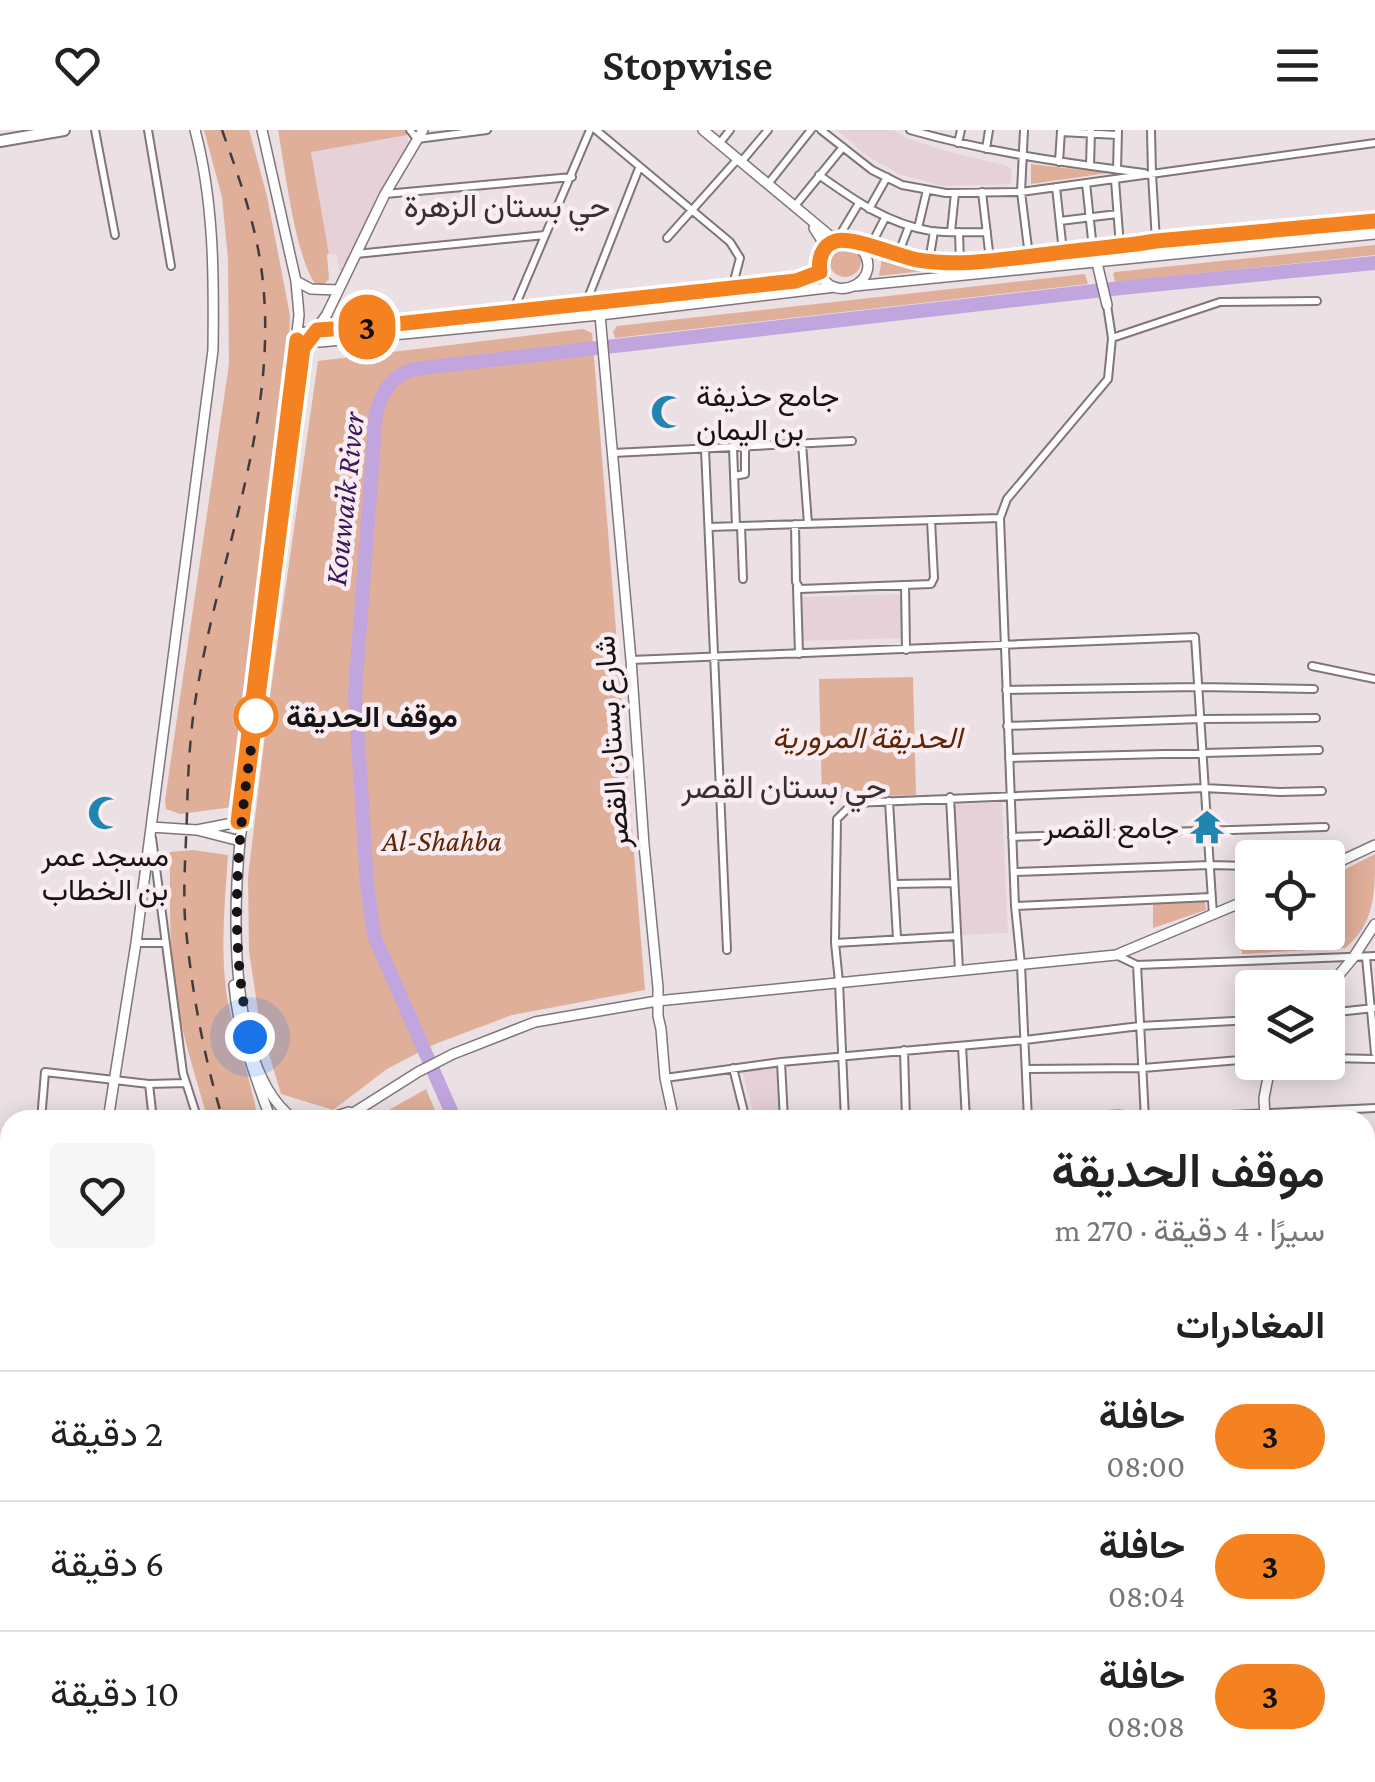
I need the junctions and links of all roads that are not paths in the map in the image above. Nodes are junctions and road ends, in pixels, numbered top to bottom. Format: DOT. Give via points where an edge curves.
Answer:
graph roads {
  1 [pos="64,130"];
  2 [pos="95,130"];
  3 [pos="148,130"];
  4 [pos="195,130"];
  5 [pos="262,130"];
  6 [pos="487,130"];
  7 [pos="593,130"];
  8 [pos="700,130"];
  9 [pos="730,130"];
  10 [pos="811,130"];
  11 [pos="821,130"];
  12 [pos="910,130"];
  13 [pos="961,130"];
  14 [pos="989,130"];
  15 [pos="1024,130"];
  16 [pos="1152,130"];
  17 [pos="1061,131"];
  18 [pos="763,132"];
  19 [pos="1091,132"];
  20 [pos="1118,132"];
  21 [pos="417,133"];
  22 [pos="0,142"];
  23 [pos="958,143"];
  24 [pos="1375,143"];
  25 [pos="719,144"];
  26 [pos="843,147"];
  27 [pos="986,149"];
  28 [pos="1022,157"];
  29 [pos="738,162"];
  30 [pos="1060,162"];
  31 [pos="1090,166"];
  32 [pos="639,168"];
  33 [pos="1117,170"];
  34 [pos="1152,174"];
  35 [pos="819,175"];
  36 [pos="572,177"];
  37 [pos="887,177"];
  38 [pos="1115,180"];
  39 [pos="1086,183"];
  40 [pos="767,185"];
  41 [pos="1056,187"];
  42 [pos="927,190"];
  43 [pos="982,192"];
  44 [pos="1021,192"];
  45 [pos="955,193"];
  46 [pos="386,194"];
  47 [pos="860,203"];
  48 [pos="794,207"];
  49 [pos="869,208"];
  50 [pos="692,210"];
  51 [pos="1118,214"];
  52 [pos="885,218"];
  53 [pos="1090,218"];
  54 [pos="1060,221"];
  55 [pos="1375,221"];
  56 [pos="909,226"];
  57 [pos="918,228"];
  58 [pos="934,231"];
  59 [pos="955,232"];
  60 [pos="986,232"];
  61 [pos="1375,234"];
  62 [pos="114,235"];
  63 [pos="545,235"];
  64 [pos="667,238"];
  65 [pos="840,239"];
  66 [pos="1156,241"];
  67 [pos="858,244"];
  68 [pos="871,246"];
  69 [pos="826,247"];
  70 [pos="1120,247"];
  71 [pos="1093,248"];
  72 [pos="1063,252"];
  73 [pos="354,254"];
  74 [pos="898,255"];
  75 [pos="1028,256"];
  76 [pos="990,260"];
  77 [pos="929,262"];
  78 [pos="960,263"];
  79 [pos="171,266"];
  80 [pos="1098,269"];
  81 [pos="820,272"];
  82 [pos="296,281"];
  83 [pos="856,286"];
  84 [pos="834,287"];
  85 [pos="732,289"];
  86 [pos="338,290"];
  87 [pos="1317,300"];
  88 [pos="586,305"];
  89 [pos="1107,305"];
  90 [pos="512,312"];
  91 [pos="327,314"];
  92 [pos="600,315"];
  93 [pos="317,330"];
  94 [pos="336,330"];
  95 [pos="300,338"];
  96 [pos="1112,338"];
  97 [pos="852,441"];
  98 [pos="802,444"];
  99 [pos="745,447"];
  100 [pos="733,448"];
  101 [pos="705,449"];
  102 [pos="613,453"];
  103 [pos="734,476"];
  104 [pos="1000,518"];
  105 [pos="931,520"];
  106 [pos="795,524"];
  107 [pos="808,524"];
  108 [pos="738,526"];
  109 [pos="708,527"];
  110 [pos="743,579"];
  111 [pos="904,585"];
  112 [pos="797,586"];
  113 [pos="1004,646"];
  114 [pos="906,650"];
  115 [pos="799,654"];
  116 [pos="715,658"];
  117 [pos="631,660"];
  118 [pos="1312,666"];
  119 [pos="1375,679"];
  120 [pos="1198,687"];
  121 [pos="1314,689"];
  122 [pos="1006,690"];
  123 [pos="1316,718"];
  124 [pos="1200,719"];
  125 [pos="1008,726"];
  126 [pos="1319,750"];
  127 [pos="1202,753"];
  128 [pos="1009,758"];
  129 [pos="1204,788"];
  130 [pos="1322,791"];
  131 [pos="1010,796"];
  132 [pos="950,797"];
  133 [pos="889,800"];
  134 [pos="240,822"];
  135 [pos="1325,826"];
  136 [pos="151,827"];
  137 [pos="197,830"];
  138 [pos="1207,832"];
  139 [pos="1012,837"];
  140 [pos="238,841"];
  141 [pos="1375,845"];
  142 [pos="1345,859"];
  143 [pos="1209,865"];
  144 [pos="1235,866"];
  145 [pos="1014,872"];
  146 [pos="894,884"];
  147 [pos="954,884"];
  148 [pos="1211,897"];
  149 [pos="1235,905"];
  150 [pos="1015,906"];
  151 [pos="1212,915"];
  152 [pos="1375,924"];
  153 [pos="1371,935"];
  154 [pos="957,936"];
  155 [pos="898,938"];
  156 [pos="136,943"];
  157 [pos="165,943"];
  158 [pos="835,943"];
  159 [pos="727,950"];
  160 [pos="1116,955"];
  161 [pos="1370,957"];
  162 [pos="1353,958"];
  163 [pos="1020,965"];
  164 [pos="1137,965"];
  165 [pos="958,970"];
  166 [pos="1343,970"];
  167 [pos="840,982"];
  168 [pos="657,1001"];
  169 [pos="1373,1008"];
  170 [pos="1345,1011"];
  171 [pos="1235,1021"];
  172 [pos="1140,1026"];
  173 [pos="1025,1040"];
  174 [pos="962,1046"];
  175 [pos="904,1050"];
  176 [pos="844,1056"];
  177 [pos="1375,1056"];
  178 [pos="1345,1057"];
  179 [pos="1235,1060"];
  180 [pos="781,1062"];
  181 [pos="733,1068"];
  182 [pos="1026,1068"];
  183 [pos="1143,1068"];
  184 [pos="665,1078"];
  185 [pos="1268,1080"];
  186 [pos="112,1081"];
  187 [pos="186,1083"];
  188 [pos="150,1084"];
  189 [pos="356,1109"];
  190 [pos="42,1110"];
  191 [pos="109,1110"];
  192 [pos="152,1110"];
  193 [pos="195,1110"];
  194 [pos="267,1110"];
  195 [pos="286,1110"];
  196 [pos="353,1110"];
  197 [pos="672,1110"];
  198 [pos="744,1110"];
  199 [pos="783,1110"];
  200 [pos="846,1110"];
  201 [pos="906,1110"];
  202 [pos="965,1110"];
  203 [pos="1028,1110"];
  204 [pos="1145,1110"];
  205 [pos="1265,1110"];
  1 -- 22 [label="main road"];
  2 -- 62 [label="street"];
  3 -- 79 [label="street"];
  4 -- 136 [label="main road" via="208,202 213,350"];
  5 -- 82 [label="main road"];
  6 -- 21 [label="street"];
  7 -- 32 [label="street"];
  7 -- 36 [label="street"];
  8 -- 25 [label="main road"];
  8 -- 29 [label="main road"];
  9 -- 25 [label="street"];
  10 -- 40 [label="street"];
  11 -- 26 [label="street"];
  12 -- 23 [label="street"];
  13 -- 23 [label="street"];
  14 -- 27 [label="street"];
  15 -- 28 [label="street"];
  16 -- 34 [label="street"];
  17 -- 19 [label="street"];
  17 -- 30 [label="street"];
  18 -- 29 [label="street"];
  19 -- 20 [label="street"];
  19 -- 31 [label="street"];
  20 -- 33 [label="street"];
  21 -- 46 [label="main road"];
  23 -- 27 [label="street"];
  24 -- 34 [label="street"];
  25 -- 29 [label="main road"];
  26 -- 35 [label="street"];
  26 -- 37 [label="street"];
  27 -- 28 [label="street"];
  28 -- 30 [label="street"];
  28 -- 44 [label="street"];
  29 -- 40 [label="main road"];
  29 -- 50 [label="street"];
  29 -- 69 [label="main road" via="814,228"];
  30 -- 31 [label="street"];
  31 -- 33 [label="street"];
  32 -- 50 [label="street"];
  32 -- 88 [label="street"];
  33 -- 34 [label="street"];
  34 -- 38 [label="street"];
  34 -- 66 [label="street"];
  35 -- 47 [label="street"];
  35 -- 48 [label="street"];
  36 -- 46 [label="street"];
  36 -- 63 [label="street"];
  37 -- 42 [label="street"];
  37 -- 49 [label="street"];
  38 -- 39 [label="street"];
  38 -- 51 [label="street"];
  39 -- 41 [label="street"];
  39 -- 53 [label="street"];
  40 -- 48 [label="main road"];
  41 -- 44 [label="street"];
  41 -- 54 [label="street"];
  42 -- 45 [label="street"];
  42 -- 57 [label="street"];
  43 -- 44 [label="street"];
  43 -- 45 [label="street"];
  43 -- 60 [label="street"];
  44 -- 75 [label="street"];
  45 -- 59 [label="street"];
  46 -- 73 [label="main road"];
  47 -- 49 [label="street"];
  47 -- 65 [label="street"];
  48 -- 65 [label="main road"];
  49 -- 52 [label="street"];
  50 -- 64 [label="street"];
  50 -- 85 [label="street" via="740,258"];
  51 -- 53 [label="street"];
  51 -- 70 [label="street"];
  52 -- 56 [label="street"];
  52 -- 68 [label="street"];
  53 -- 54 [label="street"];
  53 -- 71 [label="street"];
  54 -- 72 [label="street"];
  55 -- 66 [label="main road"];
  56 -- 57 [label="street"];
  56 -- 74 [label="street"];
  57 -- 58 [label="street"];
  58 -- 59 [label="street"];
  58 -- 77 [label="street"];
  59 -- 60 [label="street"];
  59 -- 78 [label="street"];
  60 -- 76 [label="street"];
  61 -- 80 [label="main road"];
  63 -- 73 [label="street"];
  63 -- 90 [label="street"];
  65 -- 67 [label="main road"];
  65 -- 69 [label="main road"];
  66 -- 70 [label="main road"];
  67 -- 68 [label="main road"];
  67 -- 83 [label="main road" via="868,262"];
  68 -- 74 [label="main road"];
  69 -- 81 [label="main road"];
  70 -- 71 [label="main road"];
  71 -- 72 [label="main road"];
  72 -- 75 [label="main road"];
  73 -- 86 [label="main road"];
  74 -- 77 [label="main road"];
  75 -- 76 [label="main road"];
  76 -- 78 [label="main road"];
  77 -- 78 [label="main road"];
  80 -- 83 [label="main road"];
  80 -- 89 [label="main road"];
  81 -- 84 [label="main road"];
  81 -- 85 [label="main road"];
  82 -- 86 [label="main road"];
  82 -- 95 [label="main road"];
  83 -- 84 [label="main road"];
  84 -- 92 [label="main road"];
  85 -- 88 [label="main road"];
  86 -- 91 [label="main road"];
  87 -- 96 [label="street" via="1220,302"];
  88 -- 90 [label="main road"];
  89 -- 96 [label="street"];
  90 -- 94 [label="main road"];
  91 -- 93 [label="main road"];
  91 -- 94 [label="main road"];
  92 -- 95 [label="main road" via="320,342"];
  92 -- 102 [label="main road, شارع بستان القصر"];
  93 -- 94 [label="main road"];
  93 -- 95 [label="main road"];
  95 -- 134 [label="main road"];
  96 -- 104 [label="street" via="1108,379 1007,499"];
  97 -- 98 [label="street"];
  98 -- 99 [label="street"];
  98 -- 107 [label="street"];
  99 -- 100 [label="street"];
  99 -- 103 [label="street" via="745,474"];
  100 -- 101 [label="street"];
  100 -- 103 [label="street"];
  101 -- 102 [label="street"];
  101 -- 109 [label="street"];
  102 -- 117 [label="main road, شارع بستان القصر"];
  103 -- 108 [label="street"];
  104 -- 105 [label="street"];
  104 -- 113 [label="street"];
  105 -- 107 [label="street"];
  105 -- 111 [label="street" via="933,582"];
  106 -- 107 [label="street"];
  106 -- 108 [label="street"];
  106 -- 112 [label="street"];
  108 -- 109 [label="street"];
  108 -- 110 [label="street"];
  109 -- 116 [label="street"];
  111 -- 112 [label="street"];
  111 -- 114 [label="street"];
  112 -- 115 [label="street"];
  113 -- 114 [label="street"];
  113 -- 120 [label="street" via="1195,637"];
  113 -- 122 [label="street"];
  114 -- 115 [label="street"];
  115 -- 116 [label="street"];
  116 -- 117 [label="street"];
  116 -- 159 [label="street"];
  117 -- 168 [label="main road, شارع بستان القصر"];
  118 -- 119 [label="street"];
  120 -- 121 [label="street"];
  120 -- 122 [label="street"];
  120 -- 124 [label="street"];
  122 -- 125 [label="street"];
  123 -- 124 [label="street"];
  124 -- 125 [label="street"];
  124 -- 127 [label="street"];
  125 -- 128 [label="street"];
  126 -- 127 [label="street"];
  127 -- 128 [label="street"];
  127 -- 129 [label="street"];
  128 -- 131 [label="street"];
  129 -- 130 [label="street"];
  129 -- 131 [label="street"];
  129 -- 138 [label="street"];
  131 -- 132 [label="street"];
  131 -- 139 [label="street"];
  132 -- 133 [label="street"];
  132 -- 147 [label="street"];
  133 -- 146 [label="street"];
  133 -- 158 [label="street" via="853,803 837,819"];
  134 -- 137 [label="main road"];
  134 -- 140 [label="main road"];
  135 -- 138 [label="street"];
  136 -- 137 [label="main road"];
  136 -- 156 [label="main road"];
  136 -- 157 [label="street"];
  137 -- 140 [label="main road"];
  138 -- 139 [label="street"];
  138 -- 143 [label="street"];
  139 -- 145 [label="street"];
  140 -- 194 [label="main road" via="230,918 234,993"];
  140 -- 195 [label="main road" via="235,918 244,1014 269,1092"];
  141 -- 142 [label="main road"];
  143 -- 144 [label="street"];
  143 -- 145 [label="street"];
  143 -- 148 [label="street"];
  145 -- 150 [label="street"];
  146 -- 147 [label="street"];
  146 -- 155 [label="street"];
  147 -- 154 [label="street"];
  148 -- 150 [label="street"];
  148 -- 151 [label="street"];
  149 -- 151 [label="main road"];
  150 -- 163 [label="street"];
  151 -- 160 [label="main road"];
  152 -- 153 [label="main road"];
  153 -- 162 [label="main road"];
  154 -- 155 [label="street"];
  154 -- 165 [label="street"];
  155 -- 158 [label="street"];
  156 -- 157 [label="street"];
  156 -- 186 [label="main road"];
  157 -- 187 [label="street"];
  158 -- 167 [label="street"];
  160 -- 163 [label="main road"];
  160 -- 164 [label="street"];
  161 -- 162 [label="street"];
  161 -- 169 [label="street"];
  162 -- 164 [label="street"];
  162 -- 166 [label="main road"];
  163 -- 165 [label="main road"];
  163 -- 173 [label="street"];
  164 -- 172 [label="street"];
  165 -- 167 [label="main road"];
  167 -- 168 [label="main road"];
  167 -- 176 [label="street"];
  168 -- 184 [label="main road, شارع بستان القصر"];
  168 -- 189 [label="main road" via="536,1022 453,1054"];
  169 -- 170 [label="street"];
  169 -- 177 [label="street"];
  171 -- 172 [label="street"];
  172 -- 173 [label="street"];
  172 -- 183 [label="street"];
  173 -- 174 [label="street"];
  173 -- 182 [label="street"];
  174 -- 175 [label="street"];
  174 -- 202 [label="street"];
  175 -- 176 [label="street"];
  175 -- 201 [label="street"];
  176 -- 180 [label="street"];
  176 -- 200 [label="street"];
  177 -- 178 [label="street"];
  179 -- 183 [label="street"];
  180 -- 181 [label="street"];
  180 -- 199 [label="street"];
  181 -- 184 [label="street"];
  181 -- 198 [label="street"];
  182 -- 183 [label="street"];
  182 -- 203 [label="street"];
  183 -- 204 [label="street"];
  184 -- 197 [label="main road, شارع بستان القصر"];
  185 -- 205 [label="main road"];
  186 -- 188 [label="street"];
  186 -- 190 [label="street" via="45,1072"];
  186 -- 191 [label="main road"];
  187 -- 188 [label="street"];
  187 -- 193 [label="street"];
  188 -- 192 [label="street"];
  189 -- 196 [label="main road"];
}
